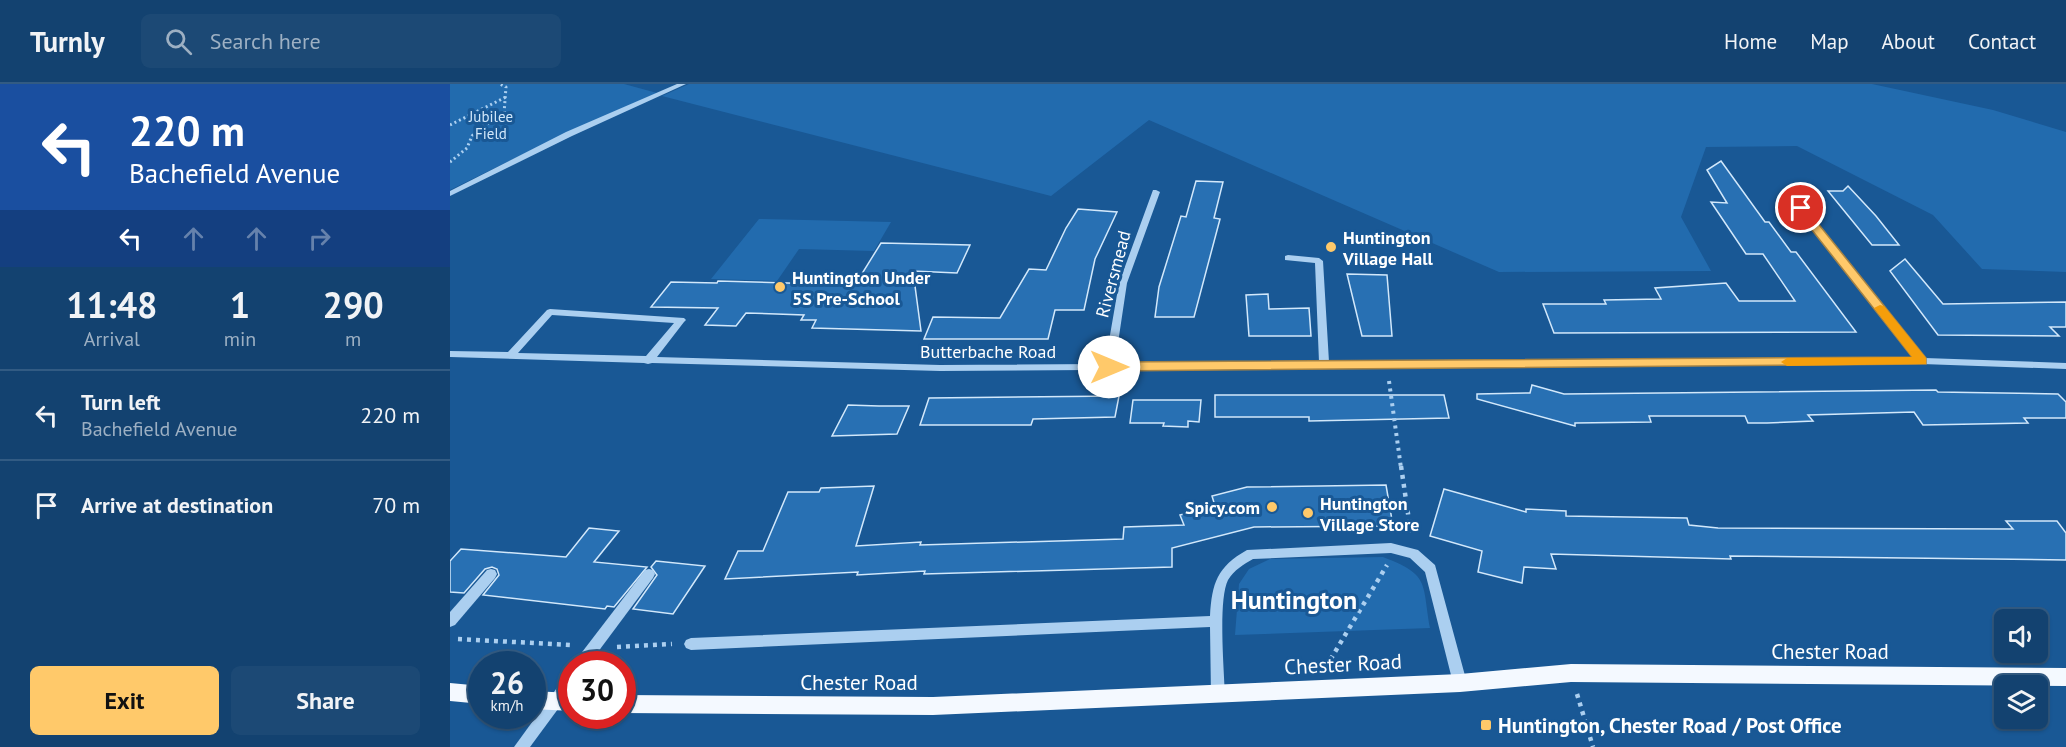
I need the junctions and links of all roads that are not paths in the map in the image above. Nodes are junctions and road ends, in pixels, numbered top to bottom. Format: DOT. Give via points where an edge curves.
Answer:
graph roads {
  1 [pos="683,84"];
  2 [pos="1156,192"];
  3 [pos="450,194"];
  4 [pos="1801,208"];
  5 [pos="1288,258"];
  6 [pos="450,354"];
  7 [pos="510,356"];
  8 [pos="648,361"];
  9 [pos="1922,361"];
  10 [pos="1323,366"];
  11 [pos="2066,366"];
  12 [pos="1109,367"];
  13 [pos="491,574"];
  14 [pos="649,574"];
  15 [pos="450,621"];
  16 [pos="1217,621"];
  17 [pos="691,644"];
  18 [pos="591,651"];
  19 [pos="2066,676"];
  20 [pos="1460,683"];
  21 [pos="450,692"];
  22 [pos="468,694"];
  23 [pos="1218,695"];
  24 [pos="636,704"];
  25 [pos="558,707"];
  26 [pos="521,747"];
  1 -- 3 [label="street" via="569,134"];
  2 -- 12 [label="street, Riversmead" via="1123,283"];
  4 -- 9 [label="street"];
  5 -- 10 [label="street" via="1319,261"];
  6 -- 7 [label="street, Butterbache Road"];
  7 -- 8 [label="street, Butterbache Road"];
  7 -- 8 [label="street" via="550,312 681,320"];
  8 -- 12 [label="street, Butterbache Road" via="940,368"];
  9 -- 10 [label="street, Butterbache Road"];
  9 -- 11 [label="street, Butterbache Road"];
  10 -- 12 [label="street, Butterbache Road"];
  13 -- 15 [label="street"];
  14 -- 18 [label="street"];
  16 -- 17 [label="street"];
  16 -- 20 [label="street" via="1220,583 1232,565 1251,554 1397,548 1414,554 1431,569"];
  16 -- 23 [label="street"];
  19 -- 20 [label="main road, Chester Road" via="1571,673"];
  20 -- 23 [label="main road, Chester Road"];
  21 -- 22 [label="main road"];
  23 -- 24 [label="main road, Chester Road" via="933,706"];
  25 -- 26 [label="street"];
}
